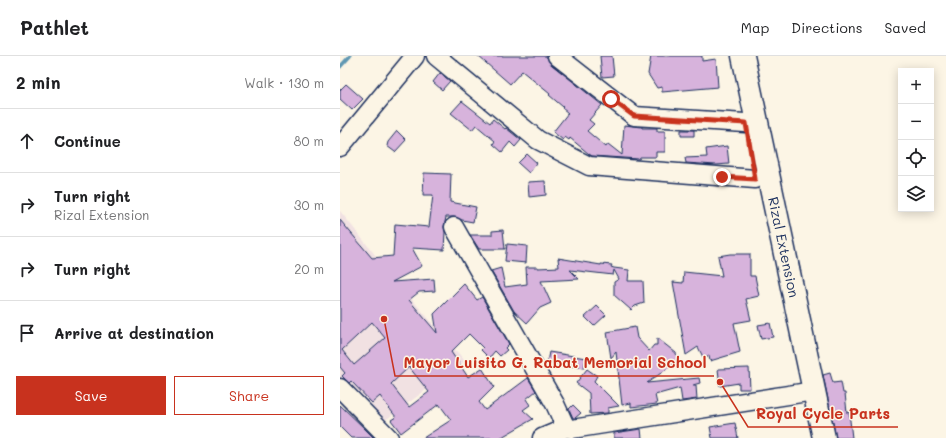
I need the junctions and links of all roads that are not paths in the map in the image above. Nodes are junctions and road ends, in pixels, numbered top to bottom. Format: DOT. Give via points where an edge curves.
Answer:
graph roads {
  1 [pos="415,56"];
  2 [pos="436,56"];
  3 [pos="557,56"];
  4 [pos="730,56"];
  5 [pos="743,56"];
  6 [pos="746,123"];
  7 [pos="340,147"];
  8 [pos="755,179"];
  9 [pos="454,227"];
  10 [pos="340,388"];
  11 [pos="806,392"];
  12 [pos="572,432"];
  13 [pos="389,438"];
  14 [pos="542,438"];
  15 [pos="809,438"];
  16 [pos="824,438"];
  1 -- 7 [label="street"];
  2 -- 8 [label="street" via="538,140 589,166"];
  3 -- 6 [label="street" via="634,116"];
  4 -- 6 [label="main road, Rizal Extension"];
  5 -- 11 [label="main road, Rizal Extension" via="758,121"];
  6 -- 8 [label="main road, Rizal Extension"];
  8 -- 11 [label="main road, Rizal Extension"];
  9 -- 12 [label="street"];
  10 -- 13 [label="street"];
  11 -- 12 [label="street"];
  11 -- 15 [label="main road, Rizal Extension"];
  11 -- 16 [label="main road, Rizal Extension"];
  12 -- 14 [label="street"];
}
